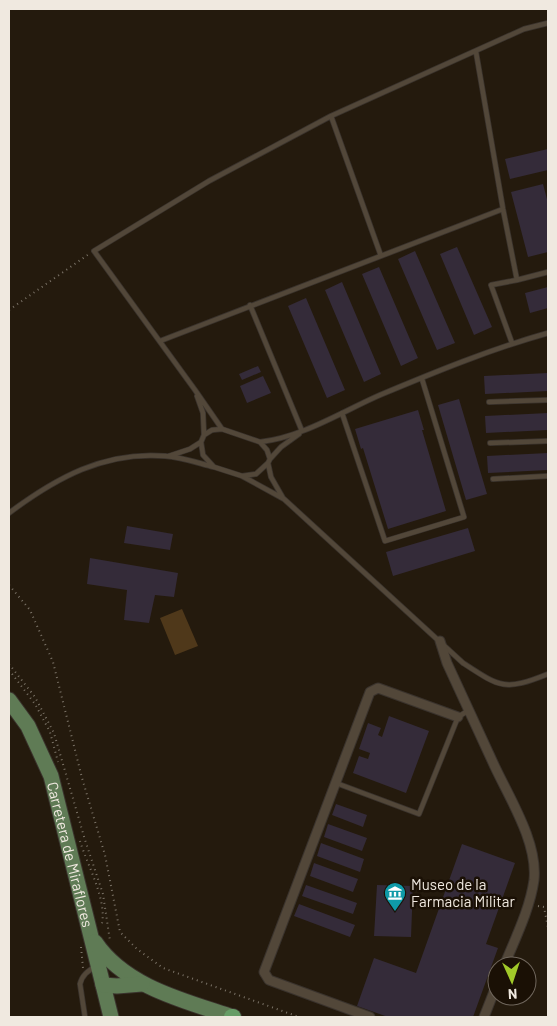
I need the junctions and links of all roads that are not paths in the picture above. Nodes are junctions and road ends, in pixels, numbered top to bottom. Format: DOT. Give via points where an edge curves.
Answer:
graph roads {
  1 [pos="548,23"];
  2 [pos="476,52"];
  3 [pos="331,116"];
  4 [pos="503,209"];
  5 [pos="380,256"];
  6 [pos="548,272"];
  7 [pos="517,280"];
  8 [pos="250,305"];
  9 [pos="548,333"];
  10 [pos="160,341"];
  11 [pos="512,344"];
  12 [pos="422,379"];
  13 [pos="195,390"];
  14 [pos="548,400"];
  15 [pos="489,402"];
  16 [pos="342,413"];
  17 [pos="222,429"];
  18 [pos="302,431"];
  19 [pos="204,435"];
  20 [pos="548,441"];
  21 [pos="201,442"];
  22 [pos="260,442"];
  23 [pos="490,444"];
  24 [pos="168,456"];
  25 [pos="269,461"];
  26 [pos="214,467"];
  27 [pos="242,476"];
  28 [pos="548,476"];
  29 [pos="493,479"];
  30 [pos="284,499"];
  31 [pos="9,513"];
  32 [pos="440,640"];
  33 [pos="548,674"];
  34 [pos="9,700"];
  35 [pos="469,710"];
  36 [pos="458,717"];
  37 [pos="335,783"];
  38 [pos="86,939"];
  39 [pos="508,956"];
  40 [pos="98,964"];
  41 [pos="116,982"];
  42 [pos="85,1017"];
  43 [pos="112,1017"];
  44 [pos="233,1017"];
  45 [pos="370,1017"];
  1 -- 2 [label="lane" via="524,29"];
  2 -- 3 [label="lane"];
  2 -- 4 [label="lane"];
  3 -- 5 [label="lane"];
  3 -- 10 [label="lane" via="209,182 94,251"];
  4 -- 5 [label="lane"];
  4 -- 7 [label="lane"];
  5 -- 8 [label="lane"];
  6 -- 7 [label="lane"];
  7 -- 11 [label="lane" via="491,285"];
  8 -- 10 [label="lane"];
  8 -- 18 [label="lane"];
  9 -- 11 [label="lane"];
  10 -- 13 [label="lane"];
  11 -- 12 [label="lane"];
  12 -- 16 [label="lane"];
  12 -- 16 [label="lane" via="464,517 385,541"];
  13 -- 17 [label="lane"];
  13 -- 19 [label="lane" via="203,413"];
  14 -- 15 [label="lane"];
  16 -- 18 [label="lane"];
  17 -- 19 [label="lane"];
  17 -- 22 [label="lane"];
  18 -- 22 [label="lane"];
  18 -- 25 [label="lane"];
  19 -- 21 [label="lane"];
  20 -- 23 [label="lane"];
  21 -- 24 [label="lane"];
  21 -- 26 [label="lane" via="203,454"];
  22 -- 25 [label="lane" via="268,450"];
  24 -- 26 [label="lane"];
  24 -- 31 [label="lane" via="126,457 72,472"];
  25 -- 27 [label="lane" via="256,474"];
  25 -- 30 [label="lane" via="271,477"];
  26 -- 27 [label="lane"];
  27 -- 30 [label="lane"];
  28 -- 29 [label="lane"];
  30 -- 32 [label="lane"];
  32 -- 33 [label="lane" via="464,663 490,681 508,686"];
  32 -- 35 [label="street" via="446,664"];
  34 -- 38 [label="main road, Carretera de Miraflores" via="28,726 51,776"];
  35 -- 36 [label="lane"];
  35 -- 39 [label="street" via="534,862 528,904"];
  36 -- 37 [label="street" via="378,688 370,692"];
  36 -- 37 [label="lane" via="420,814"];
  37 -- 45 [label="street" via="264,972 269,980"];
  38 -- 40 [label="main road, Carretera de Miraflores"];
  38 -- 41 [label="main road" via="114,963"];
  40 -- 41 [label="main road, Carretera de Miraflores"];
  40 -- 42 [label="lane" via="84,975 80,984"];
  41 -- 43 [label="main road, Carretera de Miraflores"];
  41 -- 44 [label="main road" via="142,984"];
}
